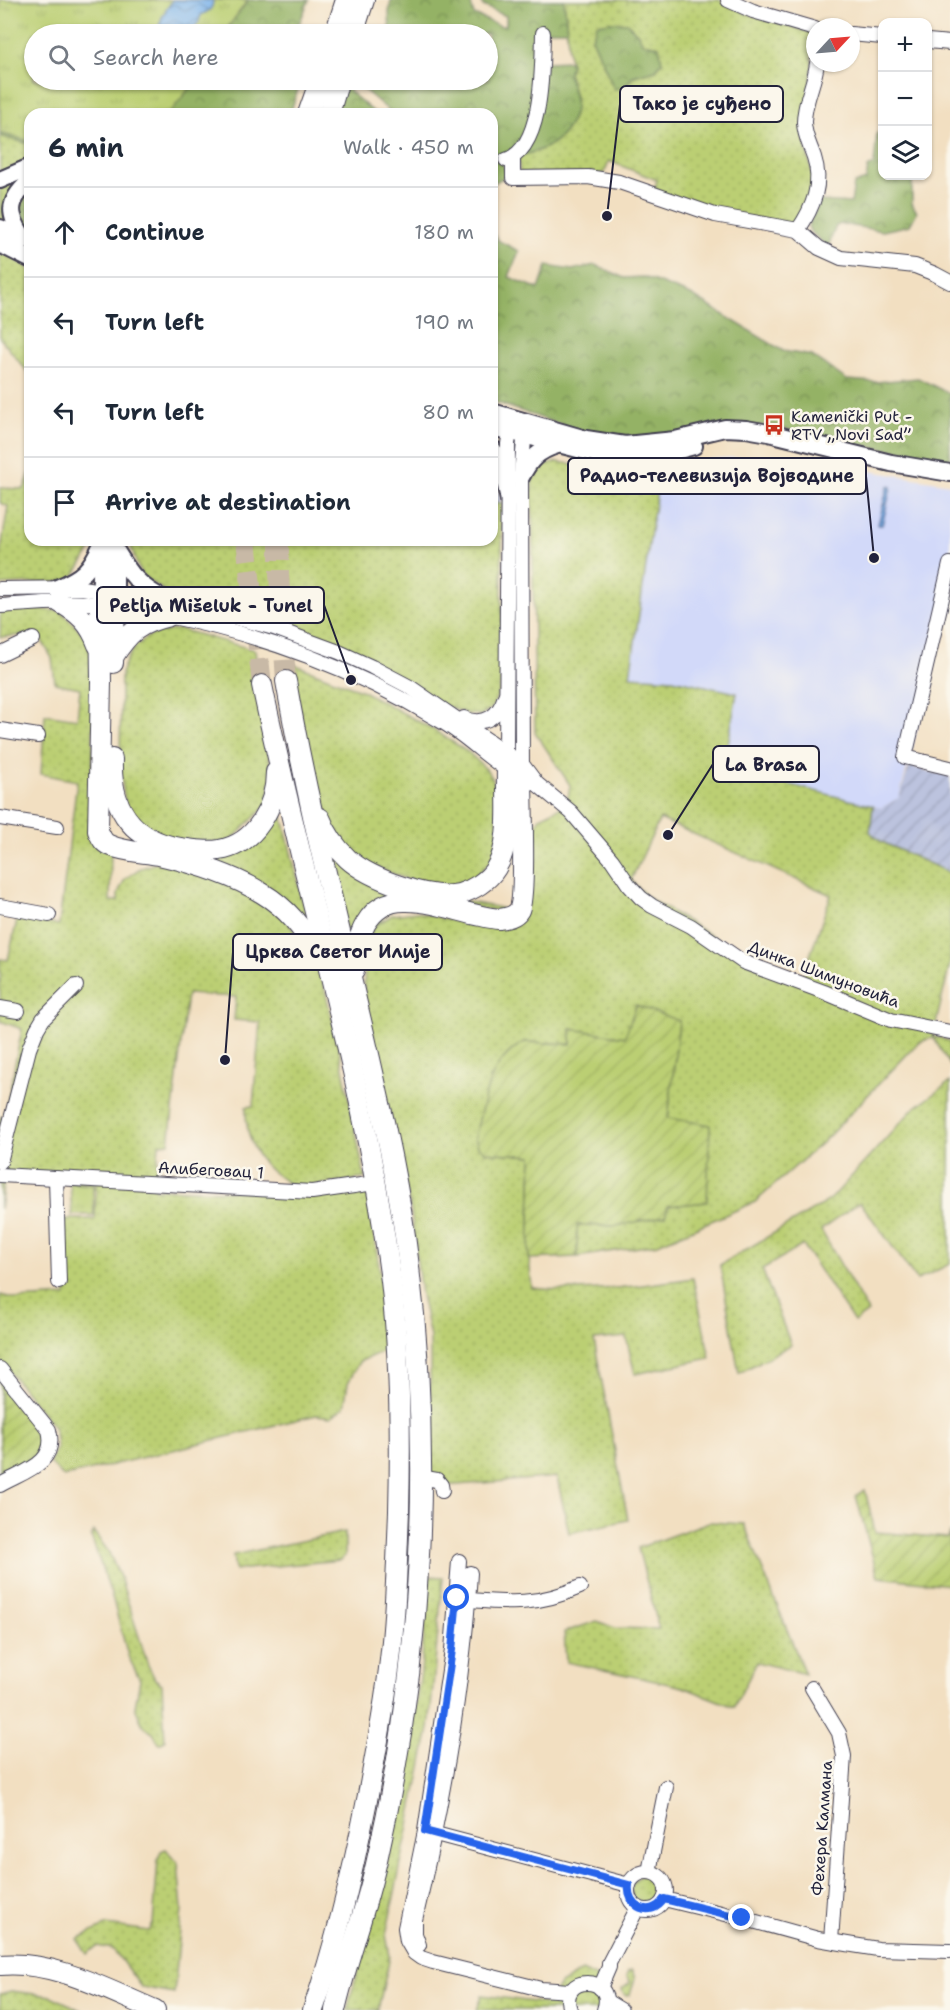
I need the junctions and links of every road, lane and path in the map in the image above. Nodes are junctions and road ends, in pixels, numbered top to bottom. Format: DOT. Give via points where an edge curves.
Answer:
graph roads {
  1 [pos="346,0"];
  2 [pos="364,0"];
  3 [pos="728,0"];
  4 [pos="338,24"];
  5 [pos="356,24"];
  6 [pos="806,26"];
  7 [pos="543,33"];
  8 [pos="860,35"];
  9 [pos="878,37"];
  10 [pos="932,41"];
  11 [pos="950,43"];
  12 [pos="815,72"];
  13 [pos="316,90"];
  14 [pos="336,90"];
  15 [pos="310,108"];
  16 [pos="331,108"];
  17 [pos="24,170"];
  18 [pos="0,180"];
  19 [pos="24,186"];
  20 [pos="0,228"];
  21 [pos="798,230"];
  22 [pos="0,244"];
  23 [pos="24,244"];
  24 [pos="24,249"];
  25 [pos="24,251"];
  26 [pos="950,282"];
  27 [pos="498,415"];
  28 [pos="518,426"];
  29 [pos="498,427"];
  30 [pos="769,433"];
  31 [pos="557,444"];
  32 [pos="498,459"];
  33 [pos="950,473"];
  34 [pos="521,477"];
  35 [pos="509,500"];
  36 [pos="106,546"];
  37 [pos="108,546"];
  38 [pos="110,546"];
  39 [pos="950,564"];
  40 [pos="0,589"];
  41 [pos="58,595"];
  42 [pos="107,598"];
  43 [pos="0,606"];
  44 [pos="167,608"];
  45 [pos="33,639"];
  46 [pos="0,655"];
  47 [pos="107,655"];
  48 [pos="286,681"];
  49 [pos="262,685"];
  50 [pos="508,688"];
  51 [pos="448,711"];
  52 [pos="0,730"];
  53 [pos="38,736"];
  54 [pos="273,742"];
  55 [pos="950,768"];
  56 [pos="519,770"];
  57 [pos="306,782"];
  58 [pos="0,818"];
  59 [pos="57,827"];
  60 [pos="0,906"];
  61 [pos="49,915"];
  62 [pos="76,986"];
  63 [pos="335,994"];
  64 [pos="0,1008"];
  65 [pos="18,1011"];
  66 [pos="359,1012"];
  67 [pos="950,1032"];
  68 [pos="0,1162"];
  69 [pos="0,1174"];
  70 [pos="56,1178"];
  71 [pos="376,1190"];
  72 [pos="59,1282"];
  73 [pos="0,1369"];
  74 [pos="420,1477"];
  75 [pos="0,1485"];
  76 [pos="442,1491"];
  77 [pos="459,1561"];
  78 [pos="470,1573"];
  79 [pos="580,1587"];
  80 [pos="463,1599"];
  81 [pos="812,1688"];
  82 [pos="666,1787"];
  83 [pos="430,1832"];
  84 [pos="649,1872"];
  85 [pos="629,1885"];
  86 [pos="664,1899"];
  87 [pos="638,1907"];
  88 [pos="831,1941"];
  89 [pos="950,1951"];
  90 [pos="0,1965"];
  91 [pos="0,1978"];
  92 [pos="323,1981"];
  93 [pos="600,1995"];
  94 [pos="569,2001"];
  95 [pos="121,2010"];
  96 [pos="155,2010"];
  97 [pos="304,2010"];
  98 [pos="313,2010"];
  99 [pos="335,2010"];
  100 [pos="621,2010"];
  1 -- 4 [label="highway"];
  2 -- 5 [label="highway"];
  3 -- 6 [label="street"];
  7 -- 21 [label="street" via="537,118 526,140 509,159 513,178 588,177 619,182 715,215"];
  8 -- 9 [label="street"];
  10 -- 11 [label="street"];
  12 -- 21 [label="street" via="804,123 818,185"];
  13 -- 15 [label="highway"];
  14 -- 16 [label="highway"];
  17 -- 18 [label="main road"];
  19 -- 23 [label="main road" via="12,206 14,223"];
  20 -- 24 [label="main road"];
  21 -- 26 [label="street" via="819,248 841,258 915,266"];
  22 -- 25 [label="main road"];
  27 -- 28 [label="main road"];
  28 -- 29 [label="main road"];
  28 -- 30 [label="main road" via="625,445 675,440 725,428"];
  28 -- 31 [label="main road"];
  28 -- 34 [label="street"];
  28 -- 35 [label="street"];
  30 -- 31 [label="main road" via="718,439 638,459 617,459"];
  30 -- 33 [label="main road" via="891,464"];
  31 -- 34 [label="main road" via="535,455"];
  32 -- 35 [label="main road"];
  34 -- 56 [label="street"];
  35 -- 50 [label="street"];
  36 -- 41 [label="main road" via="89,569"];
  37 -- 42 [label="main road"];
  38 -- 44 [label="main road" via="135,579"];
  39 -- 55 [label="street" via="905,757"];
  40 -- 41 [label="street"];
  41 -- 42 [label="street"];
  41 -- 43 [label="street"];
  41 -- 47 [label="highway" via="86,620"];
  42 -- 44 [label="street"];
  42 -- 47 [label="highway"];
  44 -- 47 [label="highway" via="135,629"];
  44 -- 51 [label="street" via="239,618 304,638 411,687"];
  44 -- 56 [label="street" via="354,674 442,721"];
  45 -- 46 [label="street"];
  47 -- 54 [label="highway" via="111,777 130,823 143,836 159,844 218,851 244,840 271,805 276,775"];
  47 -- 63 [label="highway" via="98,831 104,842 215,871 262,893 288,913 305,933"];
  48 -- 57 [label="highway"];
  49 -- 54 [label="highway"];
  50 -- 51 [label="street" via="499,711 485,721 470,721"];
  50 -- 56 [label="street"];
  51 -- 56 [label="street"];
  52 -- 53 [label="street"];
  54 -- 63 [label="highway"];
  56 -- 57 [label="highway" via="506,845 496,868 483,883 457,894 408,888 366,872 335,846"];
  56 -- 66 [label="highway" via="522,876 518,912 499,919 409,901 384,906 365,923 356,946 354,972"];
  56 -- 67 [label="street, Динка Шимуновића" via="571,812 641,898 691,926 743,963 891,1020"];
  57 -- 66 [label="highway"];
  58 -- 59 [label="street"];
  60 -- 61 [label="street"];
  62 -- 68 [label="street" via="43,1019 28,1049"];
  63 -- 71 [label="highway"];
  64 -- 65 [label="street"];
  66 -- 74 [label="highway" via="391,1151 408,1257 417,1338"];
  69 -- 70 [label="street, Алибеговац 1"];
  70 -- 71 [label="street, Алибеговац 1" via="312,1192"];
  70 -- 72 [label="street"];
  71 -- 92 [label="highway" via="397,1341 397,1580 381,1729 353,1867"];
  73 -- 75 [label="street" via="50,1430 52,1448 46,1459"];
  74 -- 76 [label="street" via="437,1480"];
  74 -- 99 [label="highway" via="414,1623 400,1744 377,1861"];
  77 -- 80 [label="street"];
  78 -- 80 [label="street"];
  79 -- 80 [label="street" via="528,1602"];
  80 -- 83 [label="street" via="452,1650"];
  81 -- 88 [label="street, Фехера Калмана" via="839,1732 844,1756"];
  82 -- 84 [label="street"];
  83 -- 85 [label="street"];
  83 -- 94 [label="street" via="405,1928 414,1953 438,1964 541,1989"];
  84 -- 85 [label="street" via="636,1875"];
  84 -- 86 [label="street" via="663,1882"];
  85 -- 87 [label="street" via="629,1898"];
  86 -- 87 [label="street" via="656,1908"];
  86 -- 88 [label="street"];
  87 -- 93 [label="street" via="609,1963"];
  88 -- 89 [label="street" via="878,1949"];
  90 -- 96 [label="highway" via="56,1971"];
  91 -- 95 [label="highway" via="58,1984"];
  92 -- 97 [label="highway"];
  92 -- 98 [label="highway"];
  93 -- 94 [label="street" via="581,1983"];
  93 -- 100 [label="street"];
}
